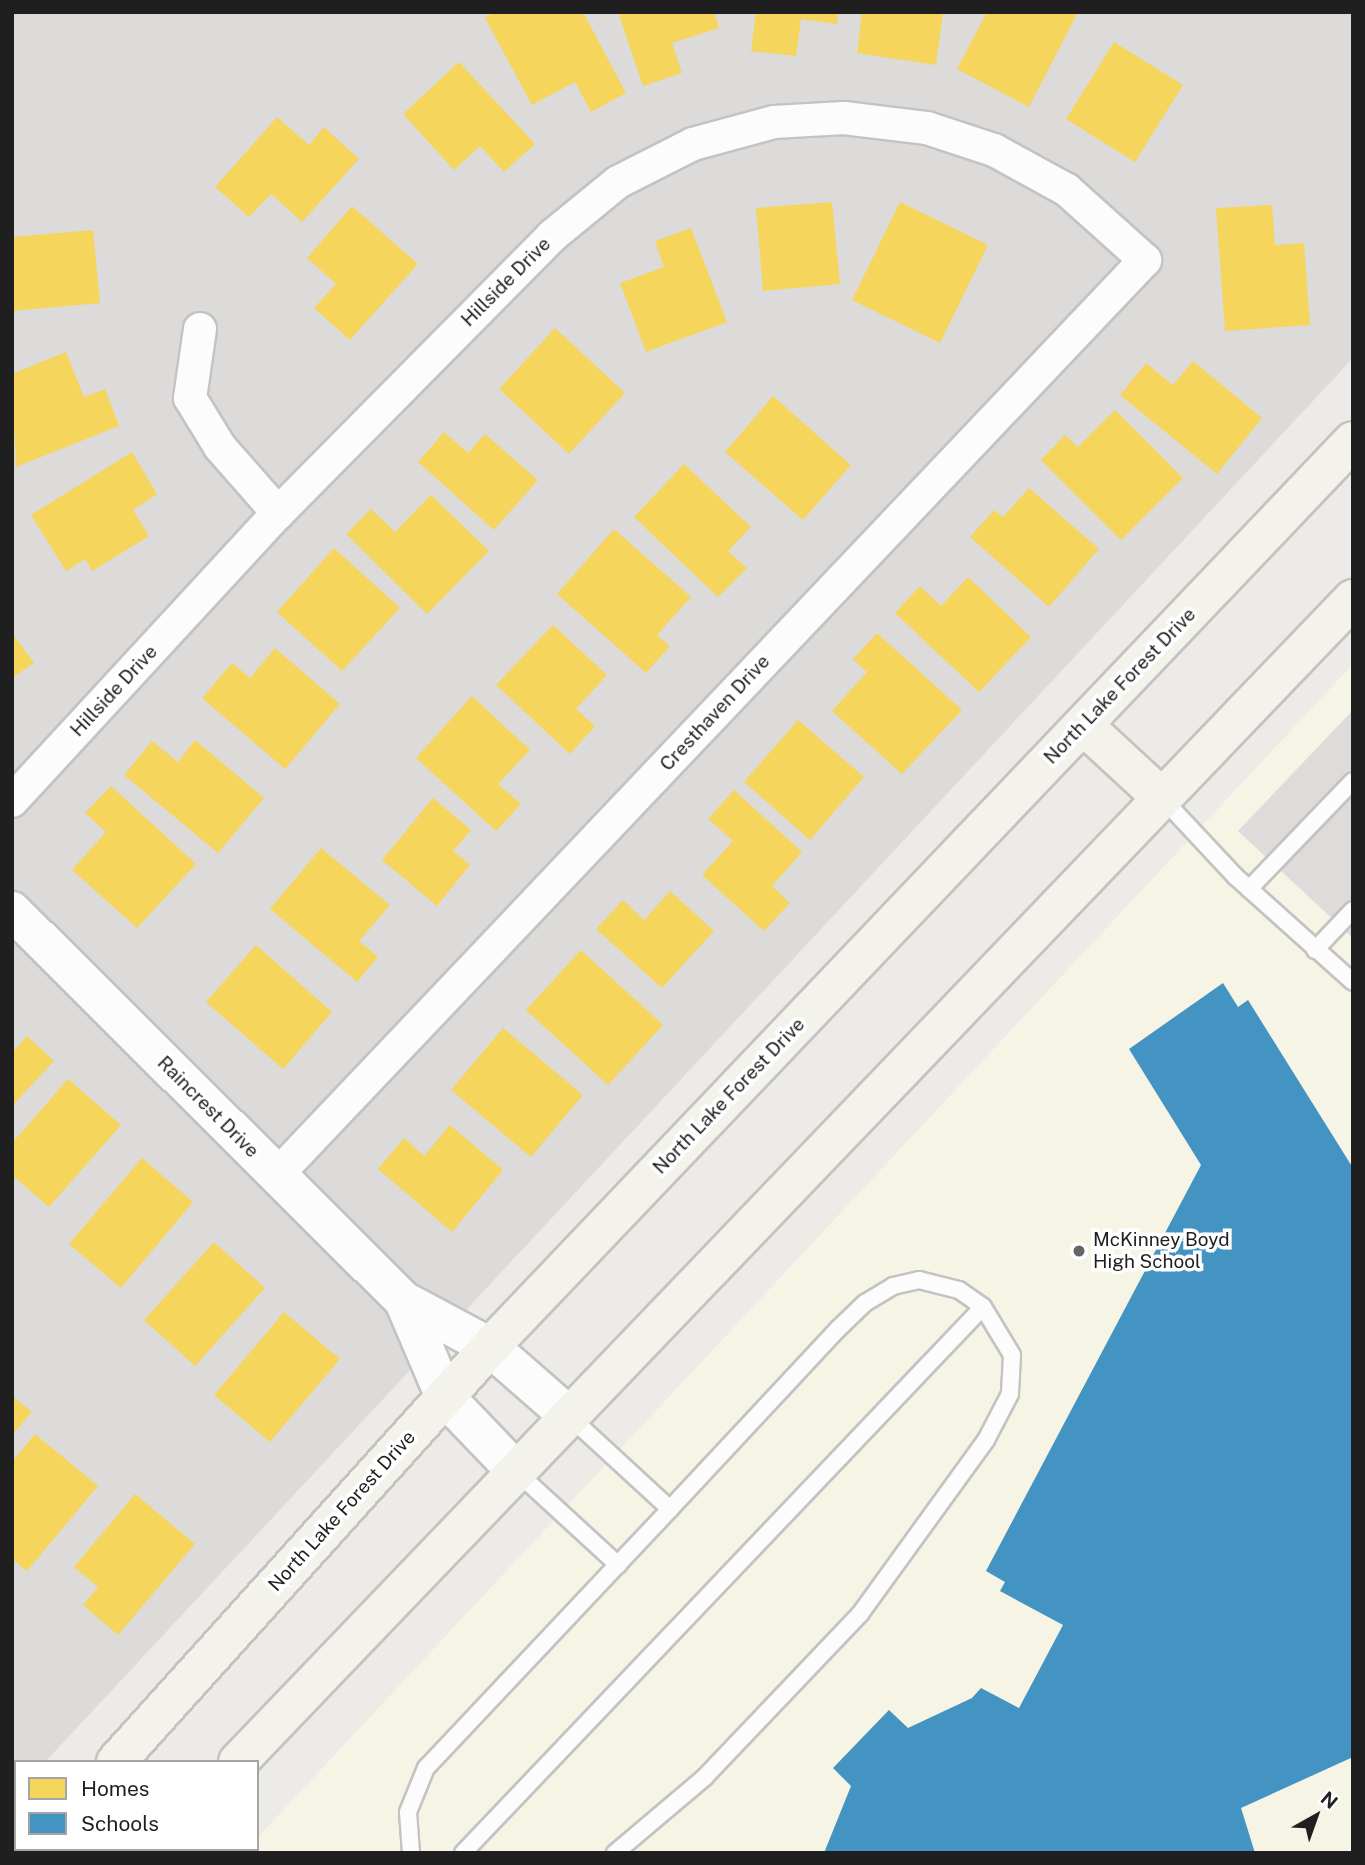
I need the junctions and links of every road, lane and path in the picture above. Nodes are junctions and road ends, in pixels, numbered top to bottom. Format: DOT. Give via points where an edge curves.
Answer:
graph roads {
  1 [pos="1136,251"];
  2 [pos="200,329"];
  3 [pos="1353,441"];
  4 [pos="278,513"];
  5 [pos="1353,599"];
  6 [pos="1083,725"];
  7 [pos="1353,781"];
  8 [pos="1162,798"];
  9 [pos="12,801"];
  10 [pos="1249,889"];
  11 [pos="12,911"];
  12 [pos="1353,911"];
  13 [pos="1315,950"];
  14 [pos="1353,982"];
  15 [pos="277,1175"];
  16 [pos="404,1301"];
  17 [pos="983,1307"];
  18 [pos="490,1347"];
  19 [pos="444,1397"];
  20 [pos="570,1417"];
  21 [pos="517,1474"];
  22 [pos="670,1509"];
  23 [pos="618,1565"];
  24 [pos="118,1760"];
  25 [pos="241,1760"];
  26 [pos="411,1853"];
  27 [pos="463,1853"];
  28 [pos="615,1853"];
  1 -- 4 [label="street, Hillside Drive" via="1067,190 994,150 927,128 844,118 774,122 693,144 618,182 552,236"];
  1 -- 15 [label="street, Cresthaven Drive" via="1145,260"];
  2 -- 4 [label="street" via="190,398 220,447"];
  3 -- 6 [label="main road, North Lake Forest Drive"];
  4 -- 9 [label="street, Hillside Drive"];
  5 -- 8 [label="main road"];
  6 -- 8 [label="main road"];
  6 -- 18 [label="main road, North Lake Forest Drive"];
  7 -- 10 [label="lane"];
  8 -- 10 [label="lane"];
  8 -- 20 [label="main road"];
  10 -- 13 [label="lane"];
  11 -- 15 [label="street, Raincrest Drive"];
  12 -- 13 [label="lane"];
  13 -- 14 [label="lane"];
  15 -- 16 [label="street, Raincrest Drive"];
  16 -- 18 [label="street, Raincrest Drive"];
  16 -- 19 [label="street, Raincrest Drive"];
  17 -- 22 [label="lane" via="959,1290 919,1280 893,1286 865,1303"];
  17 -- 27 [label="lane"];
  17 -- 28 [label="lane" via="1012,1355 1010,1394 944,1502 860,1614 778,1705 705,1777"];
  18 -- 19 [label="main road, North Lake Forest Drive"];
  18 -- 20 [label="street, Raincrest Drive"];
  19 -- 21 [label="street, Raincrest Drive"];
  19 -- 24 [label="main road, North Lake Forest Drive"];
  20 -- 21 [label="main road"];
  20 -- 22 [label="lane"];
  21 -- 23 [label="lane"];
  21 -- 25 [label="main road"];
  22 -- 23 [label="lane"];
  23 -- 26 [label="lane" via="426,1768 408,1812"];
}
